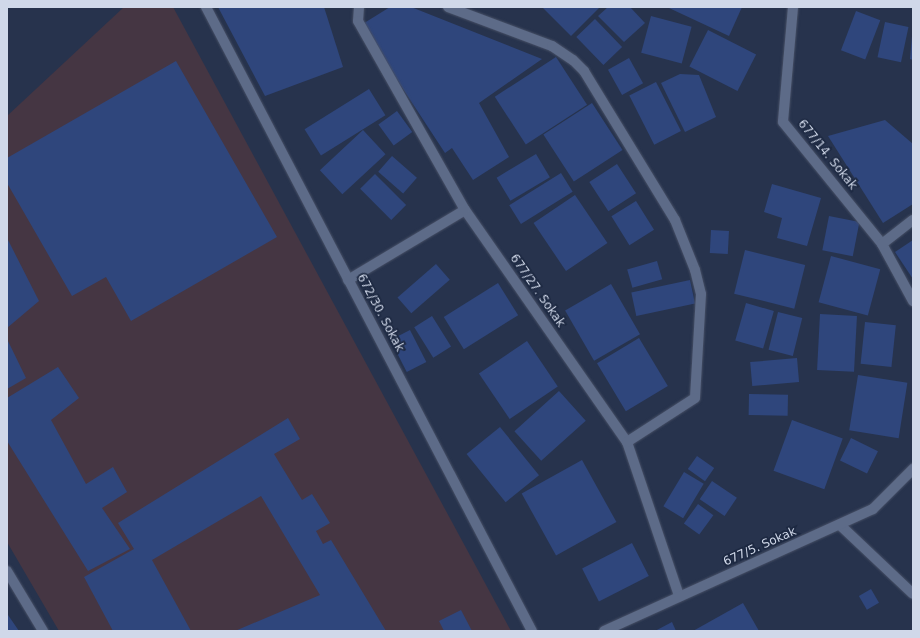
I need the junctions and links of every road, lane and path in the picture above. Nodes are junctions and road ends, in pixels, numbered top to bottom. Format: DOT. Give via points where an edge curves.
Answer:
graph roads {
  1 [pos="206,7"];
  2 [pos="359,7"];
  3 [pos="448,7"];
  4 [pos="793,7"];
  5 [pos="465,210"];
  6 [pos="913,220"];
  7 [pos="882,244"];
  8 [pos="348,280"];
  9 [pos="913,301"];
  10 [pos="627,442"];
  11 [pos="913,469"];
  12 [pos="840,525"];
  13 [pos="7,571"];
  14 [pos="913,594"];
  15 [pos="679,596"];
  16 [pos="43,631"];
  17 [pos="532,631"];
  18 [pos="604,631"];
  1 -- 8 [label="street, 672/30. Sokak"];
  2 -- 5 [label="street, 677/27. Sokak" via="358,21"];
  3 -- 10 [label="street" via="552,46 573,60 584,71 675,220 695,270 701,294 694,398"];
  4 -- 7 [label="street, 677/14. Sokak" via="783,122"];
  5 -- 8 [label="street"];
  5 -- 10 [label="street, 677/27. Sokak"];
  6 -- 7 [label="street"];
  7 -- 9 [label="street, 677/14. Sokak"];
  8 -- 17 [label="street, 672/30. Sokak"];
  10 -- 15 [label="street, 677/27. Sokak"];
  11 -- 12 [label="street, 677/5. Sokak" via="873,509"];
  12 -- 14 [label="street"];
  12 -- 15 [label="street, 677/5. Sokak"];
  13 -- 16 [label="street"];
  15 -- 18 [label="street, 677/5. Sokak"];
}
